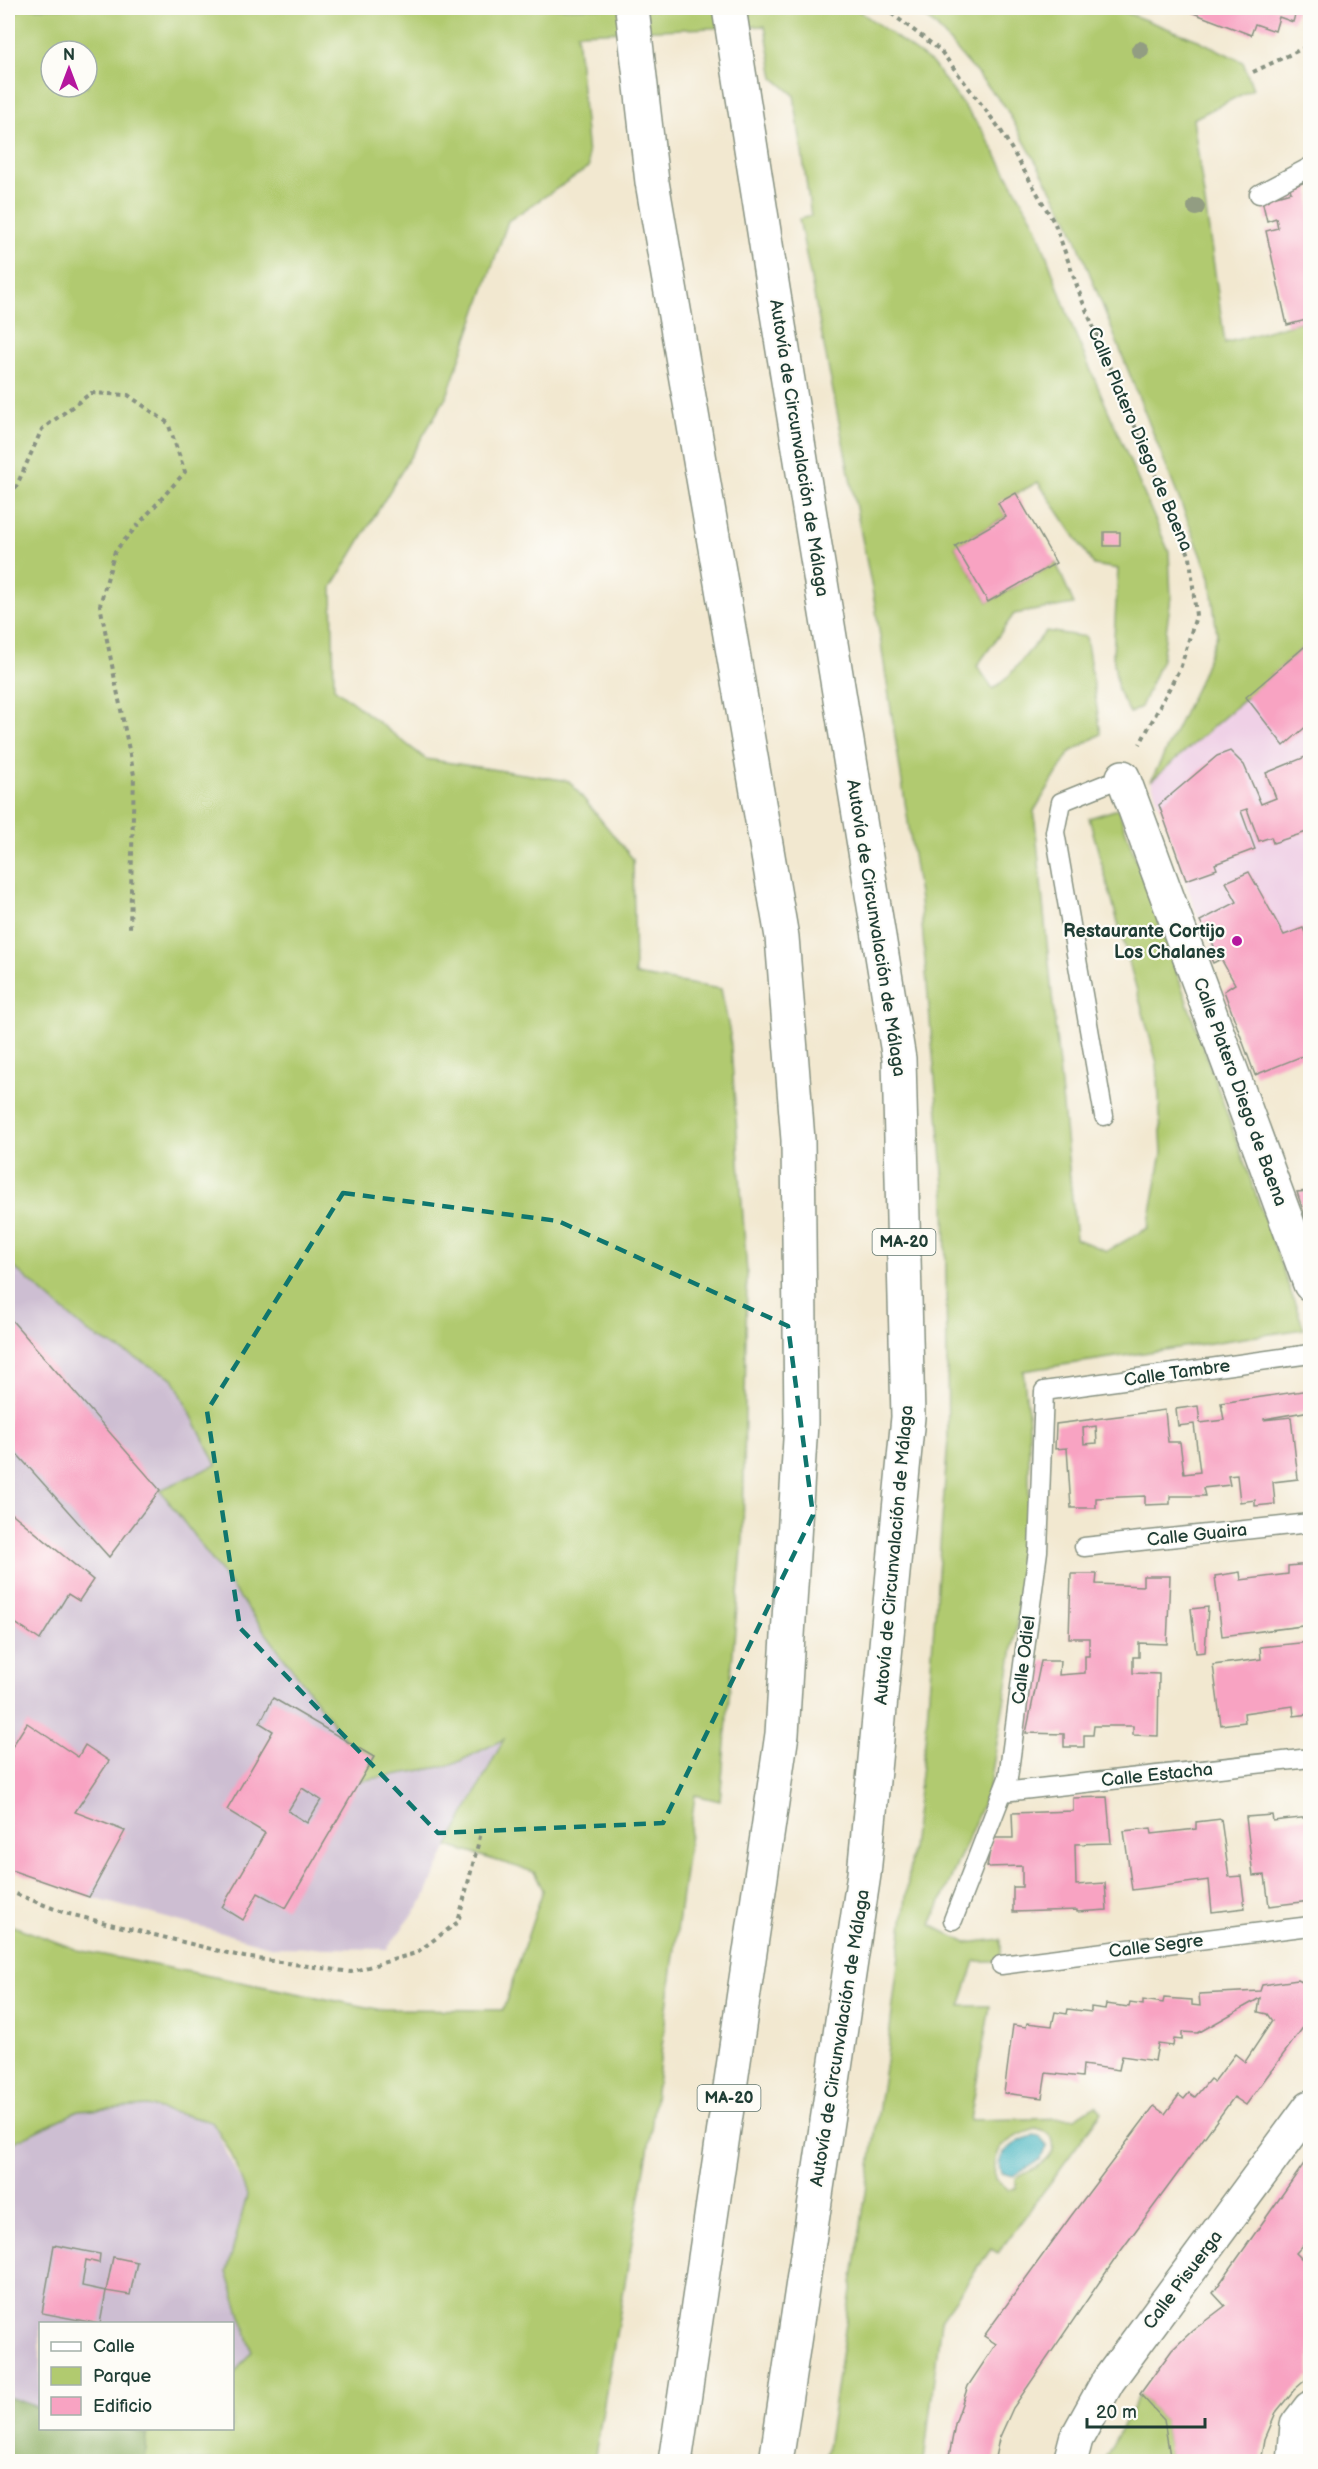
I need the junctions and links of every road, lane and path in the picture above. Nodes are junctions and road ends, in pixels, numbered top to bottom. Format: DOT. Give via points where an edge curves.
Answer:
graph roads {
  1 [pos="884,8"];
  2 [pos="730,17"];
  3 [pos="634,20"];
  4 [pos="1311,45"];
  5 [pos="1253,72"];
  6 [pos="1311,167"];
  7 [pos="1259,194"];
  8 [pos="8,505"];
  9 [pos="1123,777"];
  10 [pos="130,929"];
  11 [pos="1104,1116"];
  12 [pos="1311,1284"];
  13 [pos="1311,1354"];
  14 [pos="1044,1391"];
  15 [pos="1311,1523"];
  16 [pos="1084,1547"];
  17 [pos="1311,1758"];
  18 [pos="1003,1792"];
  19 [pos="482,1829"];
  20 [pos="8,1891"];
  21 [pos="952,1920"];
  22 [pos="1311,1926"];
  23 [pos="1001,1965"];
  24 [pos="1311,2106"];
  25 [pos="1311,2408"];
  26 [pos="675,2462"];
  27 [pos="776,2462"];
  28 [pos="1070,2462"];
  29 [pos="1294,2462"];
  1 -- 9 [label="path, Calle Platero Diego de Baena" via="940,50 1000,129 1055,224 1082,300 1190,557 1197,616 1181,666"];
  2 -- 27 [label="main road, Autovía de Circunvalación de Málaga / MA-20" via="899,1059 908,1417 864,1874"];
  3 -- 26 [label="main road, MA-20" via="652,182 782,936 798,1140 801,1423 782,1734"];
  4 -- 5 [label="path"];
  6 -- 7 [label="lane"];
  8 -- 10 [label="path" via="42,429 91,393 128,395 168,423 185,472 115,551 100,605 134,775"];
  9 -- 11 [label="lane" via="1062,802 1055,832"];
  9 -- 12 [label="main road, Calle Platero Diego de Baena"];
  13 -- 14 [label="lane, Calle Tambre"];
  14 -- 18 [label="lane, Calle Odiel" via="1038,1551"];
  15 -- 16 [label="lane, Calle Guaira"];
  17 -- 18 [label="lane, Calle Estacha"];
  18 -- 21 [label="lane, Calle Odiel"];
  19 -- 20 [label="path" via="458,1922 416,1953 351,1972 244,1957 65,1913"];
  22 -- 23 [label="lane, Calle Segre"];
  24 -- 28 [label="main road, Calle Pisuerga" via="1108,2380 1076,2439"];
  25 -- 29 [label="main road" via="1297,2425"];
}
